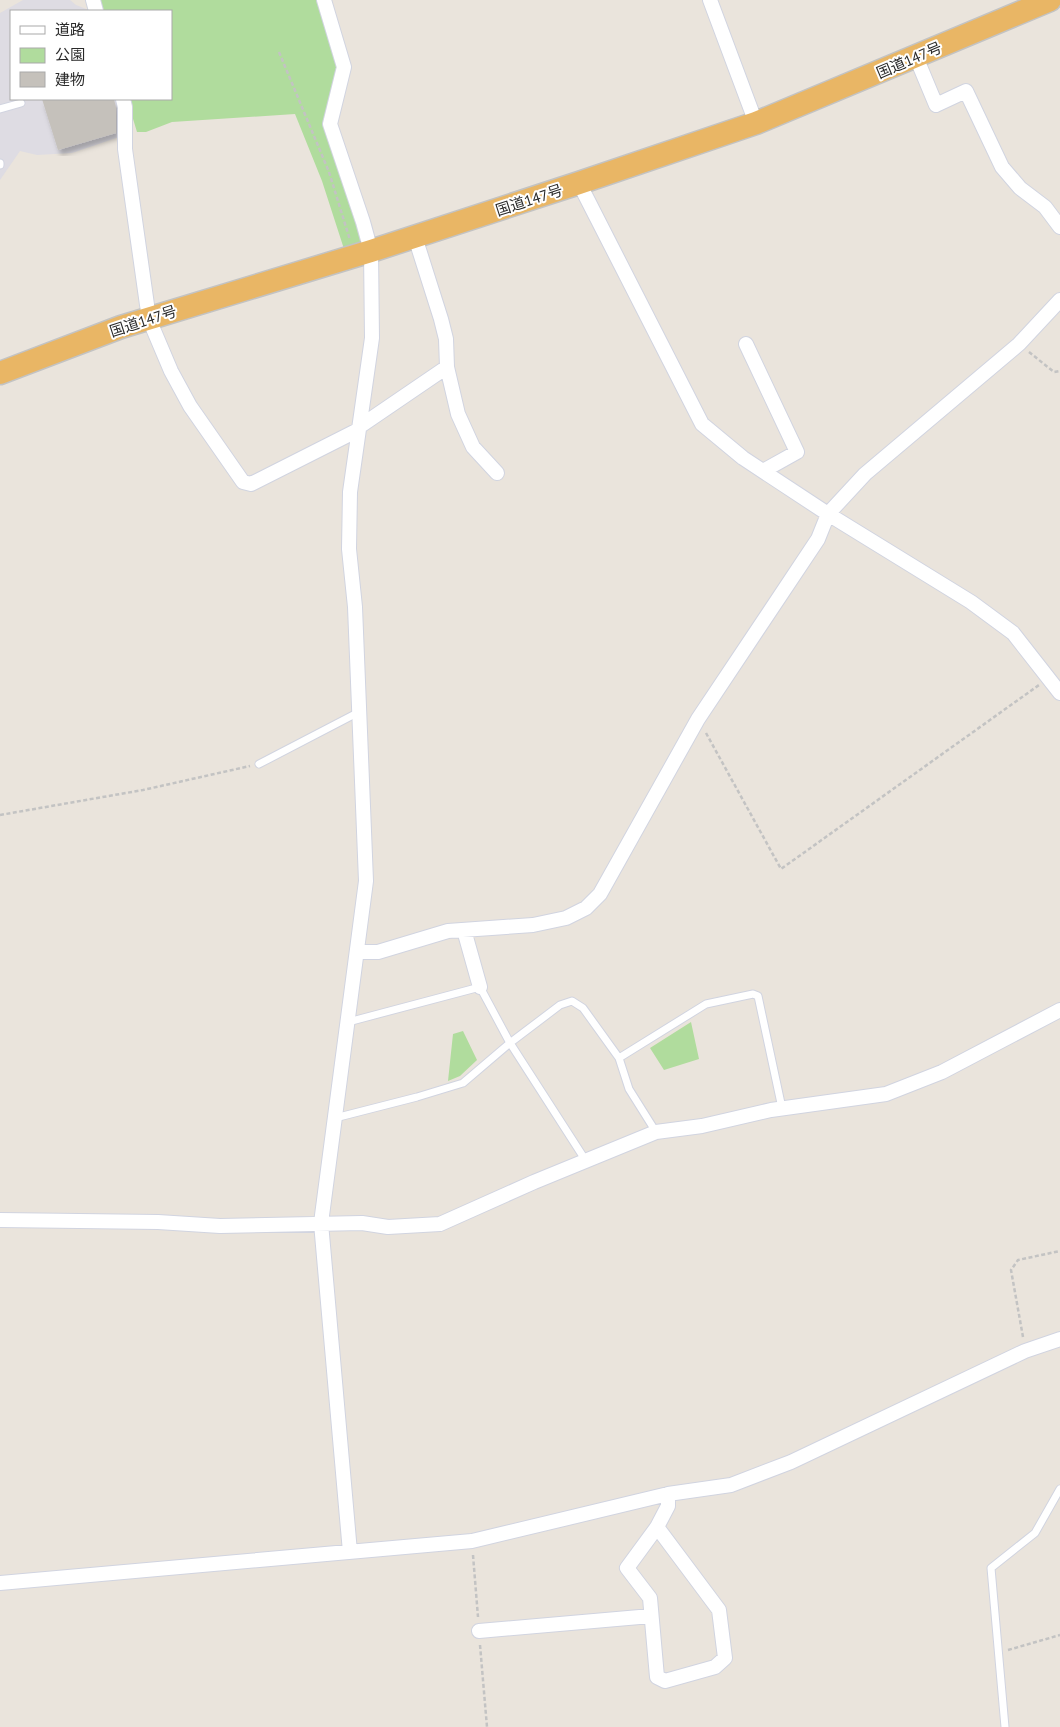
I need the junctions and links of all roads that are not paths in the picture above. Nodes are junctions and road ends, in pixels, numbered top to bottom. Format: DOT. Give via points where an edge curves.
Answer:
graph roads {
  1 [pos="324,0"];
  2 [pos="710,0"];
  3 [pos="1050,0"];
  4 [pos="916,57"];
  5 [pos="123,100"];
  6 [pos="21,103"];
  7 [pos="0,109"];
  8 [pos="756,124"];
  9 [pos="579,184"];
  10 [pos="1060,227"];
  11 [pos="415,237"];
  12 [pos="371,251"];
  13 [pos="1060,300"];
  14 [pos="149,319"];
  15 [pos="746,344"];
  16 [pos="447,367"];
  17 [pos="0,373"];
  18 [pos="359,428"];
  19 [pos="763,471"];
  20 [pos="496,473"];
  21 [pos="828,514"];
  22 [pos="1060,693"];
  23 [pos="359,712"];
  24 [pos="259,764"];
  25 [pos="464,930"];
  26 [pos="357,952"];
  27 [pos="480,988"];
  28 [pos="1060,1010"];
  29 [pos="348,1022"];
  30 [pos="510,1043"];
  31 [pos="619,1058"];
  32 [pos="782,1108"];
  33 [pos="334,1118"];
  34 [pos="656,1132"];
  35 [pos="586,1161"];
  36 [pos="0,1220"];
  37 [pos="321,1224"];
  38 [pos="1060,1339"];
  39 [pos="1060,1489"];
  40 [pos="668,1494"];
  41 [pos="657,1527"];
  42 [pos="350,1552"];
  43 [pos="0,1583"];
  44 [pos="651,1616"];
  45 [pos="479,1630"];
  46 [pos="1006,1727"];
  1 -- 12 [label="street" via="344,67 330,124"];
  2 -- 8 [label="street"];
  3 -- 4 [label="highway, 国道147号"];
  4 -- 8 [label="highway, 国道147号"];
  4 -- 10 [label="street" via="936,105 966,91 1002,167 1020,188 1045,207"];
  5 -- 14 [label="street" via="125,149"];
  6 -- 7 [label="lane"];
  8 -- 9 [label="highway, 国道147号"];
  9 -- 11 [label="highway, 国道147号"];
  9 -- 19 [label="street" via="702,424"];
  11 -- 12 [label="highway, 国道147号"];
  11 -- 16 [label="street" via="446,339"];
  12 -- 14 [label="highway, 国道147号"];
  12 -- 18 [label="street" via="372,338"];
  13 -- 21 [label="street" via="1019,344 865,474"];
  14 -- 17 [label="highway, 国道147号"];
  14 -- 18 [label="street" via="190,406 243,482 251,484"];
  15 -- 19 [label="street" via="797,452"];
  16 -- 18 [label="street"];
  16 -- 20 [label="street" via="458,414 473,447"];
  18 -- 23 [label="street" via="350,492 350,549"];
  19 -- 21 [label="street"];
  21 -- 22 [label="street" via="971,602 1013,633"];
  21 -- 25 [label="street" via="818,539 698,719 600,894 586,908 566,918 533,925"];
  23 -- 24 [label="lane"];
  23 -- 26 [label="street" via="366,881"];
  25 -- 26 [label="street" via="448,931 378,952"];
  25 -- 27 [label="street"];
  26 -- 29 [label="street"];
  27 -- 29 [label="lane"];
  27 -- 30 [label="lane"];
  28 -- 32 [label="street" via="942,1072 886,1094"];
  29 -- 33 [label="street"];
  30 -- 31 [label="lane" via="560,1005 572,1001 583,1008"];
  30 -- 33 [label="lane" via="463,1083"];
  30 -- 35 [label="lane"];
  31 -- 32 [label="lane" via="706,1004 753,994 758,996"];
  31 -- 34 [label="lane" via="629,1089"];
  32 -- 34 [label="street" via="702,1126"];
  33 -- 37 [label="street"];
  34 -- 35 [label="street"];
  35 -- 37 [label="street" via="440,1224 388,1227 362,1223"];
  36 -- 37 [label="street" via="220,1226"];
  37 -- 42 [label="street"];
  38 -- 40 [label="street" via="1025,1351 791,1462 731,1484"];
  39 -- 46 [label="lane" via="1035,1533 991,1568"];
  40 -- 41 [label="street" via="668,1506"];
  40 -- 42 [label="street" via="472,1541"];
  41 -- 44 [label="street" via="627,1568 650,1598"];
  41 -- 44 [label="street" via="719,1610 725,1658 715,1667 665,1681 656,1677"];
  42 -- 43 [label="street"];
  44 -- 45 [label="street"];
}
